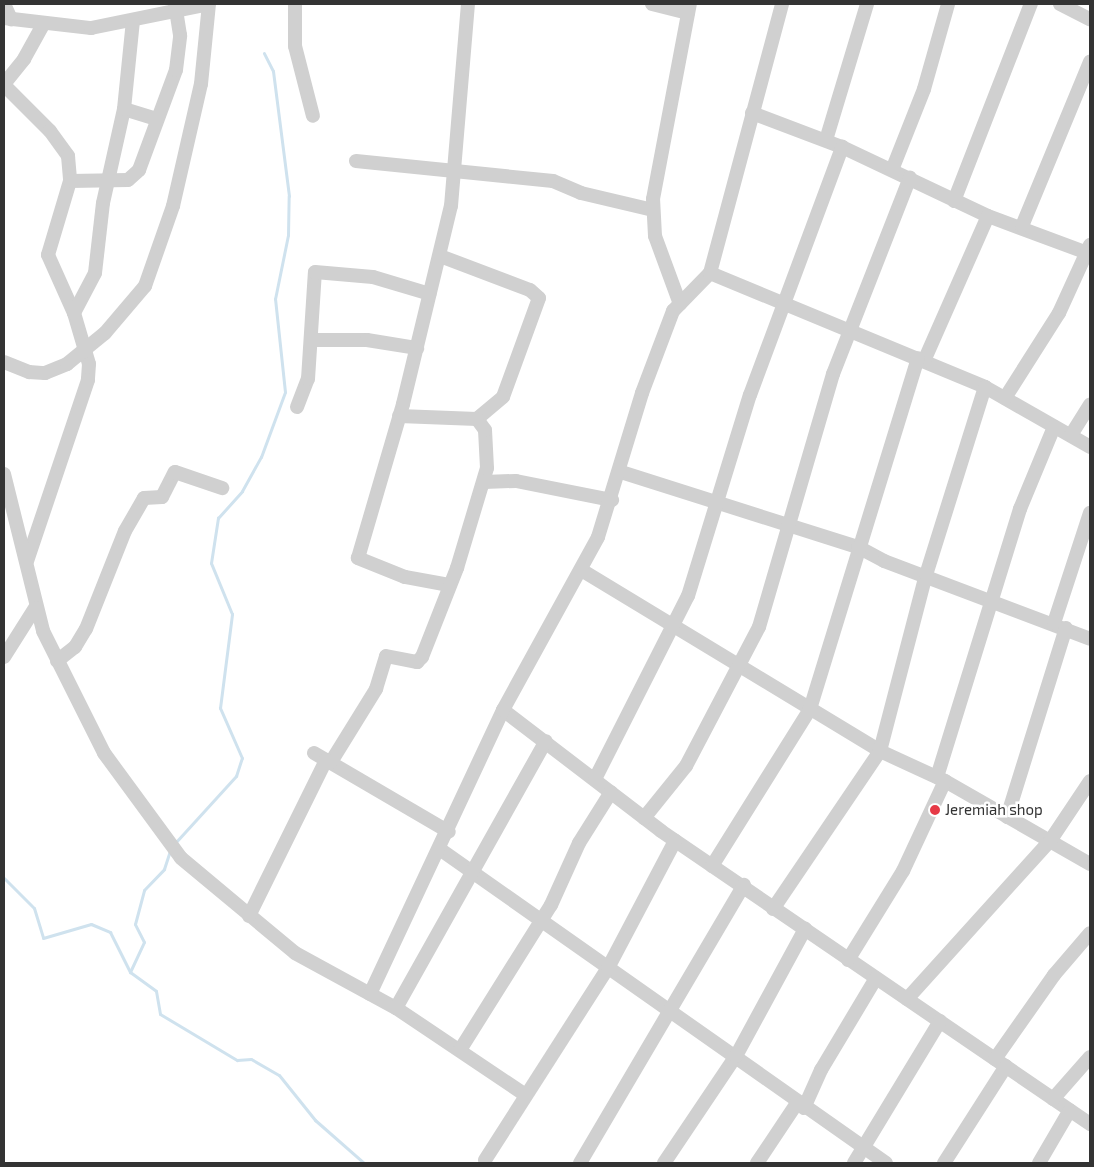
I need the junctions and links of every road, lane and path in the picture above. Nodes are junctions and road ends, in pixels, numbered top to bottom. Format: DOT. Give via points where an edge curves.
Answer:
graph roads {
  1 [pos="4,4"];
  2 [pos="209,4"];
  3 [pos="295,4"];
  4 [pos="468,4"];
  5 [pos="652,4"];
  6 [pos="782,4"];
  7 [pos="867,4"];
  8 [pos="948,4"];
  9 [pos="1031,4"];
  10 [pos="1060,4"];
  11 [pos="176,8"];
  12 [pos="689,8"];
  13 [pos="7,18"];
  14 [pos="1090,19"];
  15 [pos="133,21"];
  16 [pos="42,26"];
  17 [pos="1090,62"];
  18 [pos="4,85"];
  19 [pos="124,109"];
  20 [pos="752,113"];
  21 [pos="313,116"];
  22 [pos="157,119"];
  23 [pos="826,140"];
  24 [pos="842,147"];
  25 [pos="356,161"];
  26 [pos="456,168"];
  27 [pos="892,170"];
  28 [pos="109,178"];
  29 [pos="910,178"];
  30 [pos="70,181"];
  31 [pos="954,201"];
  32 [pos="653,210"];
  33 [pos="988,216"];
  34 [pos="1022,226"];
  35 [pos="1089,250"];
  36 [pos="440,256"];
  37 [pos="710,273"];
  38 [pos="430,294"];
  39 [pos="782,303"];
  40 [pos="680,304"];
  41 [pos="74,314"];
  42 [pos="850,330"];
  43 [pos="311,340"];
  44 [pos="417,348"];
  45 [pos="84,353"];
  46 [pos="921,359"];
  47 [pos="4,362"];
  48 [pos="985,386"];
  49 [pos="1005,398"];
  50 [pos="1090,404"];
  51 [pos="297,406"];
  52 [pos="399,416"];
  53 [pos="477,418"];
  54 [pos="1054,427"];
  55 [pos="1071,435"];
  56 [pos="1090,446"];
  57 [pos="621,472"];
  58 [pos="4,474"];
  59 [pos="484,482"];
  60 [pos="222,488"];
  61 [pos="612,500"];
  62 [pos="719,504"];
  63 [pos="10,513"];
  64 [pos="1090,513"];
  65 [pos="788,526"];
  66 [pos="858,547"];
  67 [pos="26,561"];
  68 [pos="583,571"];
  69 [pos="926,575"];
  70 [pos="450,585"];
  71 [pos="991,600"];
  72 [pos="35,608"];
  73 [pos="671,626"];
  74 [pos="1060,626"];
  75 [pos="1090,639"];
  76 [pos="4,657"];
  77 [pos="57,660"];
  78 [pos="740,664"];
  79 [pos="810,709"];
  80 [pos="503,710"];
  81 [pos="546,740"];
  82 [pos="880,751"];
  83 [pos="314,753"];
  84 [pos="328,761"];
  85 [pos="595,779"];
  86 [pos="941,779"];
  87 [pos="1090,781"];
  88 [pos="611,792"];
  89 [pos="1007,817"];
  90 [pos="644,818"];
  91 [pos="449,832"];
  92 [pos="675,841"];
  93 [pos="1050,841"];
  94 [pos="441,850"];
  95 [pos="1090,864"];
  96 [pos="712,866"];
  97 [pos="473,875"];
  98 [pos="744,885"];
  99 [pos="774,909"];
  100 [pos="249,916"];
  101 [pos="540,922"];
  102 [pos="805,929"];
  103 [pos="1090,932"];
  104 [pos="848,960"];
  105 [pos="608,968"];
  106 [pos="876,978"];
  107 [pos="370,994"];
  108 [pos="907,999"];
  109 [pos="396,1008"];
  110 [pos="672,1009"];
  111 [pos="940,1021"];
  112 [pos="460,1050"];
  113 [pos="736,1056"];
  114 [pos="1090,1057"];
  115 [pos="1000,1062"];
  116 [pos="524,1094"];
  117 [pos="1053,1099"];
  118 [pos="800,1105"];
  119 [pos="1070,1110"];
  120 [pos="1090,1124"];
  121 [pos="864,1148"];
  122 [pos="485,1160"];
  123 [pos="580,1163"];
  124 [pos="664,1163"];
  125 [pos="757,1163"];
  126 [pos="854,1163"];
  127 [pos="886,1163"];
  128 [pos="944,1163"];
  129 [pos="1039,1163"];
  1 -- 13 [label="street"];
  2 -- 11 [label="street"];
  2 -- 45 [label="street" via="201,84 155,262 145,286"];
  3 -- 21 [label="street" via="295,46"];
  4 -- 26 [label="street"];
  5 -- 12 [label="street"];
  6 -- 20 [label="street"];
  7 -- 23 [label="street"];
  8 -- 27 [label="street" via="924,89"];
  9 -- 31 [label="street"];
  10 -- 14 [label="street"];
  11 -- 15 [label="street"];
  11 -- 22 [label="street" via="176,70"];
  12 -- 32 [label="street"];
  13 -- 16 [label="street"];
  15 -- 16 [label="street" via="91,28"];
  15 -- 19 [label="street"];
  16 -- 18 [label="street"];
  17 -- 34 [label="street"];
  18 -- 30 [label="street" via="61,144 68,156"];
  19 -- 22 [label="street"];
  19 -- 28 [label="street"];
  20 -- 23 [label="street"];
  20 -- 37 [label="street"];
  22 -- 28 [label="street" via="139,170 128,180"];
  23 -- 24 [label="street"];
  24 -- 27 [label="street"];
  24 -- 39 [label="street"];
  25 -- 26 [label="street"];
  26 -- 32 [label="street" via="553,181 581,194"];
  26 -- 36 [label="street"];
  27 -- 29 [label="street"];
  28 -- 30 [label="street"];
  28 -- 41 [label="street" via="91,289"];
  29 -- 31 [label="street"];
  29 -- 42 [label="street"];
  30 -- 41 [label="street" via="48,255"];
  31 -- 33 [label="street"];
  32 -- 40 [label="street" via="654,236"];
  33 -- 34 [label="street"];
  33 -- 46 [label="street"];
  34 -- 35 [label="street"];
  35 -- 49 [label="street" via="1059,313"];
  36 -- 38 [label="street"];
  36 -- 53 [label="street" via="530,290 539,298 503,397"];
  37 -- 39 [label="street"];
  37 -- 40 [label="street"];
  38 -- 43 [label="street" via="373,277 318,271 312,287"];
  38 -- 44 [label="street"];
  39 -- 42 [label="street"];
  39 -- 62 [label="street"];
  40 -- 57 [label="street" via="673,311 642,393"];
  41 -- 45 [label="street"];
  42 -- 46 [label="street"];
  42 -- 65 [label="street"];
  43 -- 44 [label="street" via="367,340"];
  43 -- 51 [label="street" via="308,379"];
  44 -- 52 [label="street"];
  45 -- 47 [label="street" via="45,373 29,372"];
  45 -- 67 [label="street" via="88,380"];
  46 -- 48 [label="street"];
  46 -- 66 [label="street"];
  48 -- 49 [label="street"];
  48 -- 69 [label="street"];
  49 -- 54 [label="street"];
  50 -- 55 [label="street"];
  52 -- 53 [label="street"];
  52 -- 70 [label="street" via="358,558 405,577"];
  53 -- 59 [label="street" via="487,447"];
  54 -- 55 [label="street"];
  54 -- 71 [label="street" via="1020,508"];
  55 -- 56 [label="street"];
  57 -- 61 [label="street"];
  57 -- 62 [label="street"];
  58 -- 63 [label="street"];
  59 -- 61 [label="street" via="516,481"];
  59 -- 70 [label="street"];
  60 -- 77 [label="street" via="175,472 162,497 144,498 125,531 86,629 75,646"];
  61 -- 68 [label="street"];
  62 -- 65 [label="street"];
  62 -- 73 [label="street" via="688,596"];
  63 -- 67 [label="street"];
  64 -- 74 [label="street"];
  65 -- 66 [label="street"];
  65 -- 78 [label="street" via="759,627"];
  66 -- 69 [label="street" via="884,561"];
  66 -- 79 [label="street"];
  67 -- 72 [label="street"];
  68 -- 73 [label="street"];
  68 -- 80 [label="street"];
  69 -- 71 [label="street"];
  69 -- 82 [label="street"];
  70 -- 84 [label="street" via="420,661 386,656 376,689"];
  71 -- 74 [label="street"];
  71 -- 86 [label="street"];
  72 -- 76 [label="street"];
  72 -- 77 [label="street"];
  73 -- 78 [label="street"];
  73 -- 85 [label="street"];
  74 -- 75 [label="street"];
  74 -- 89 [label="street"];
  77 -- 100 [label="street" via="104,752 162,833 181,858"];
  78 -- 79 [label="street"];
  78 -- 90 [label="street" via="686,766"];
  79 -- 82 [label="street"];
  79 -- 96 [label="street"];
  80 -- 81 [label="street"];
  80 -- 91 [label="street"];
  81 -- 85 [label="street"];
  81 -- 97 [label="street"];
  82 -- 86 [label="street"];
  82 -- 99 [label="street"];
  83 -- 84 [label="street"];
  84 -- 91 [label="street"];
  84 -- 100 [label="street"];
  85 -- 88 [label="street"];
  86 -- 89 [label="street"];
  86 -- 104 [label="street" via="903,871"];
  87 -- 93 [label="street"];
  88 -- 90 [label="street"];
  88 -- 101 [label="street" via="579,843"];
  89 -- 93 [label="street"];
  90 -- 92 [label="street"];
  91 -- 94 [label="street"];
  92 -- 96 [label="street"];
  92 -- 105 [label="street"];
  93 -- 95 [label="street"];
  93 -- 108 [label="street"];
  94 -- 97 [label="street"];
  94 -- 107 [label="street"];
  96 -- 98 [label="street"];
  97 -- 101 [label="street"];
  97 -- 109 [label="street"];
  98 -- 99 [label="street"];
  98 -- 110 [label="street"];
  99 -- 102 [label="street"];
  100 -- 107 [label="street" via="295,953"];
  101 -- 105 [label="street"];
  101 -- 112 [label="street"];
  102 -- 104 [label="street"];
  102 -- 113 [label="street"];
  103 -- 115 [label="street" via="1054,975"];
  104 -- 106 [label="street"];
  105 -- 110 [label="street"];
  105 -- 116 [label="street"];
  106 -- 108 [label="street"];
  106 -- 118 [label="street"];
  107 -- 109 [label="street"];
  108 -- 111 [label="street"];
  109 -- 112 [label="street"];
  110 -- 113 [label="street"];
  110 -- 123 [label="street"];
  111 -- 115 [label="street"];
  111 -- 121 [label="street"];
  112 -- 116 [label="street"];
  113 -- 118 [label="street"];
  113 -- 124 [label="street"];
  114 -- 117 [label="street"];
  115 -- 117 [label="street"];
  115 -- 128 [label="street"];
  116 -- 122 [label="street"];
  117 -- 119 [label="street"];
  118 -- 121 [label="street"];
  118 -- 125 [label="street"];
  119 -- 120 [label="street"];
  119 -- 129 [label="street"];
  121 -- 126 [label="street"];
  121 -- 127 [label="street"];
}
